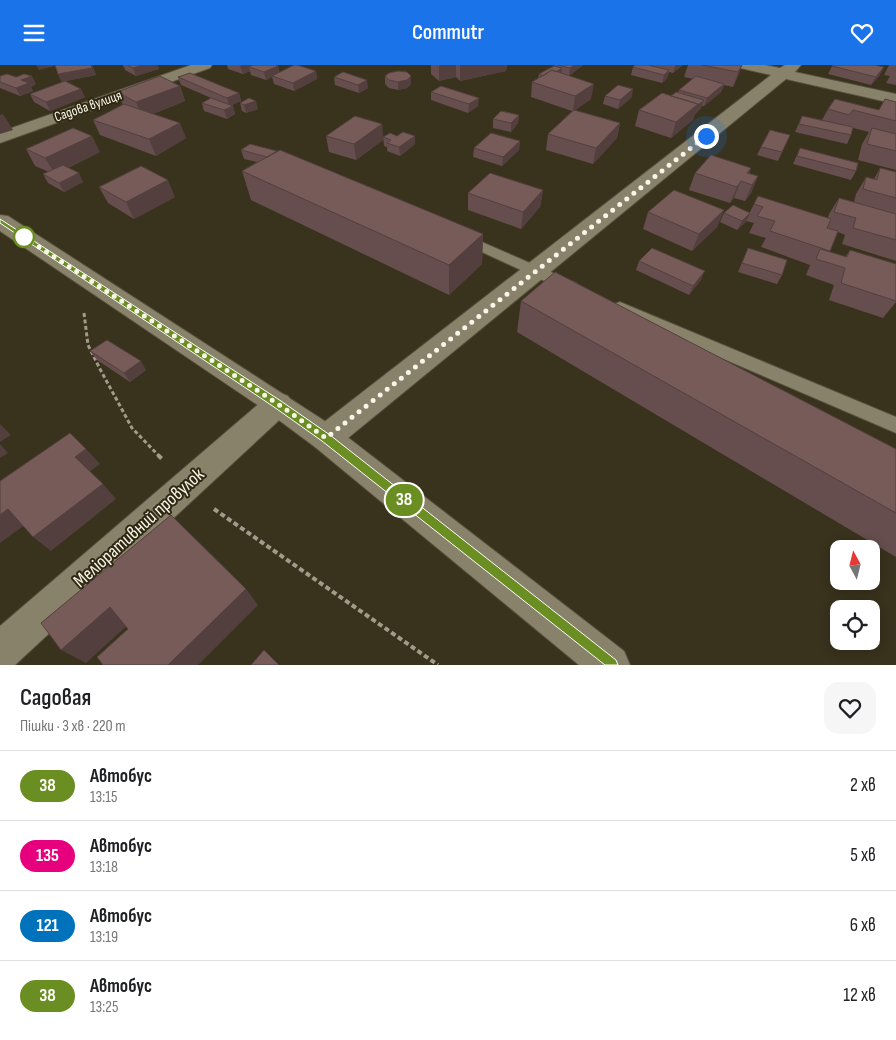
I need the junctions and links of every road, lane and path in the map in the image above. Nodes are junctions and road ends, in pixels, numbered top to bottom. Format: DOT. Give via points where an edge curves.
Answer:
graph roads {
  1 [pos="205,65"];
  2 [pos="745,65"];
  3 [pos="789,69"];
  4 [pos="896,99"];
  5 [pos="0,137"];
  6 [pos="0,221"];
  7 [pos="445,229"];
  8 [pos="536,272"];
  9 [pos="590,295"];
  10 [pos="608,303"];
  11 [pos="278,404"];
  12 [pos="896,425"];
  13 [pos="326,438"];
  14 [pos="0,652"];
  15 [pos="610,665"];
  1 -- 5 [label="street, Садова вулиця"];
  2 -- 3 [label="street"];
  3 -- 4 [label="street"];
  3 -- 8 [label="street"];
  6 -- 11 [label="street"];
  7 -- 8 [label="lane"];
  8 -- 9 [label="lane"];
  8 -- 13 [label="street"];
  10 -- 12 [label="lane"];
  11 -- 13 [label="street"];
  11 -- 14 [label="street, Меліоративний провулок"];
  13 -- 15 [label="street"];
}
